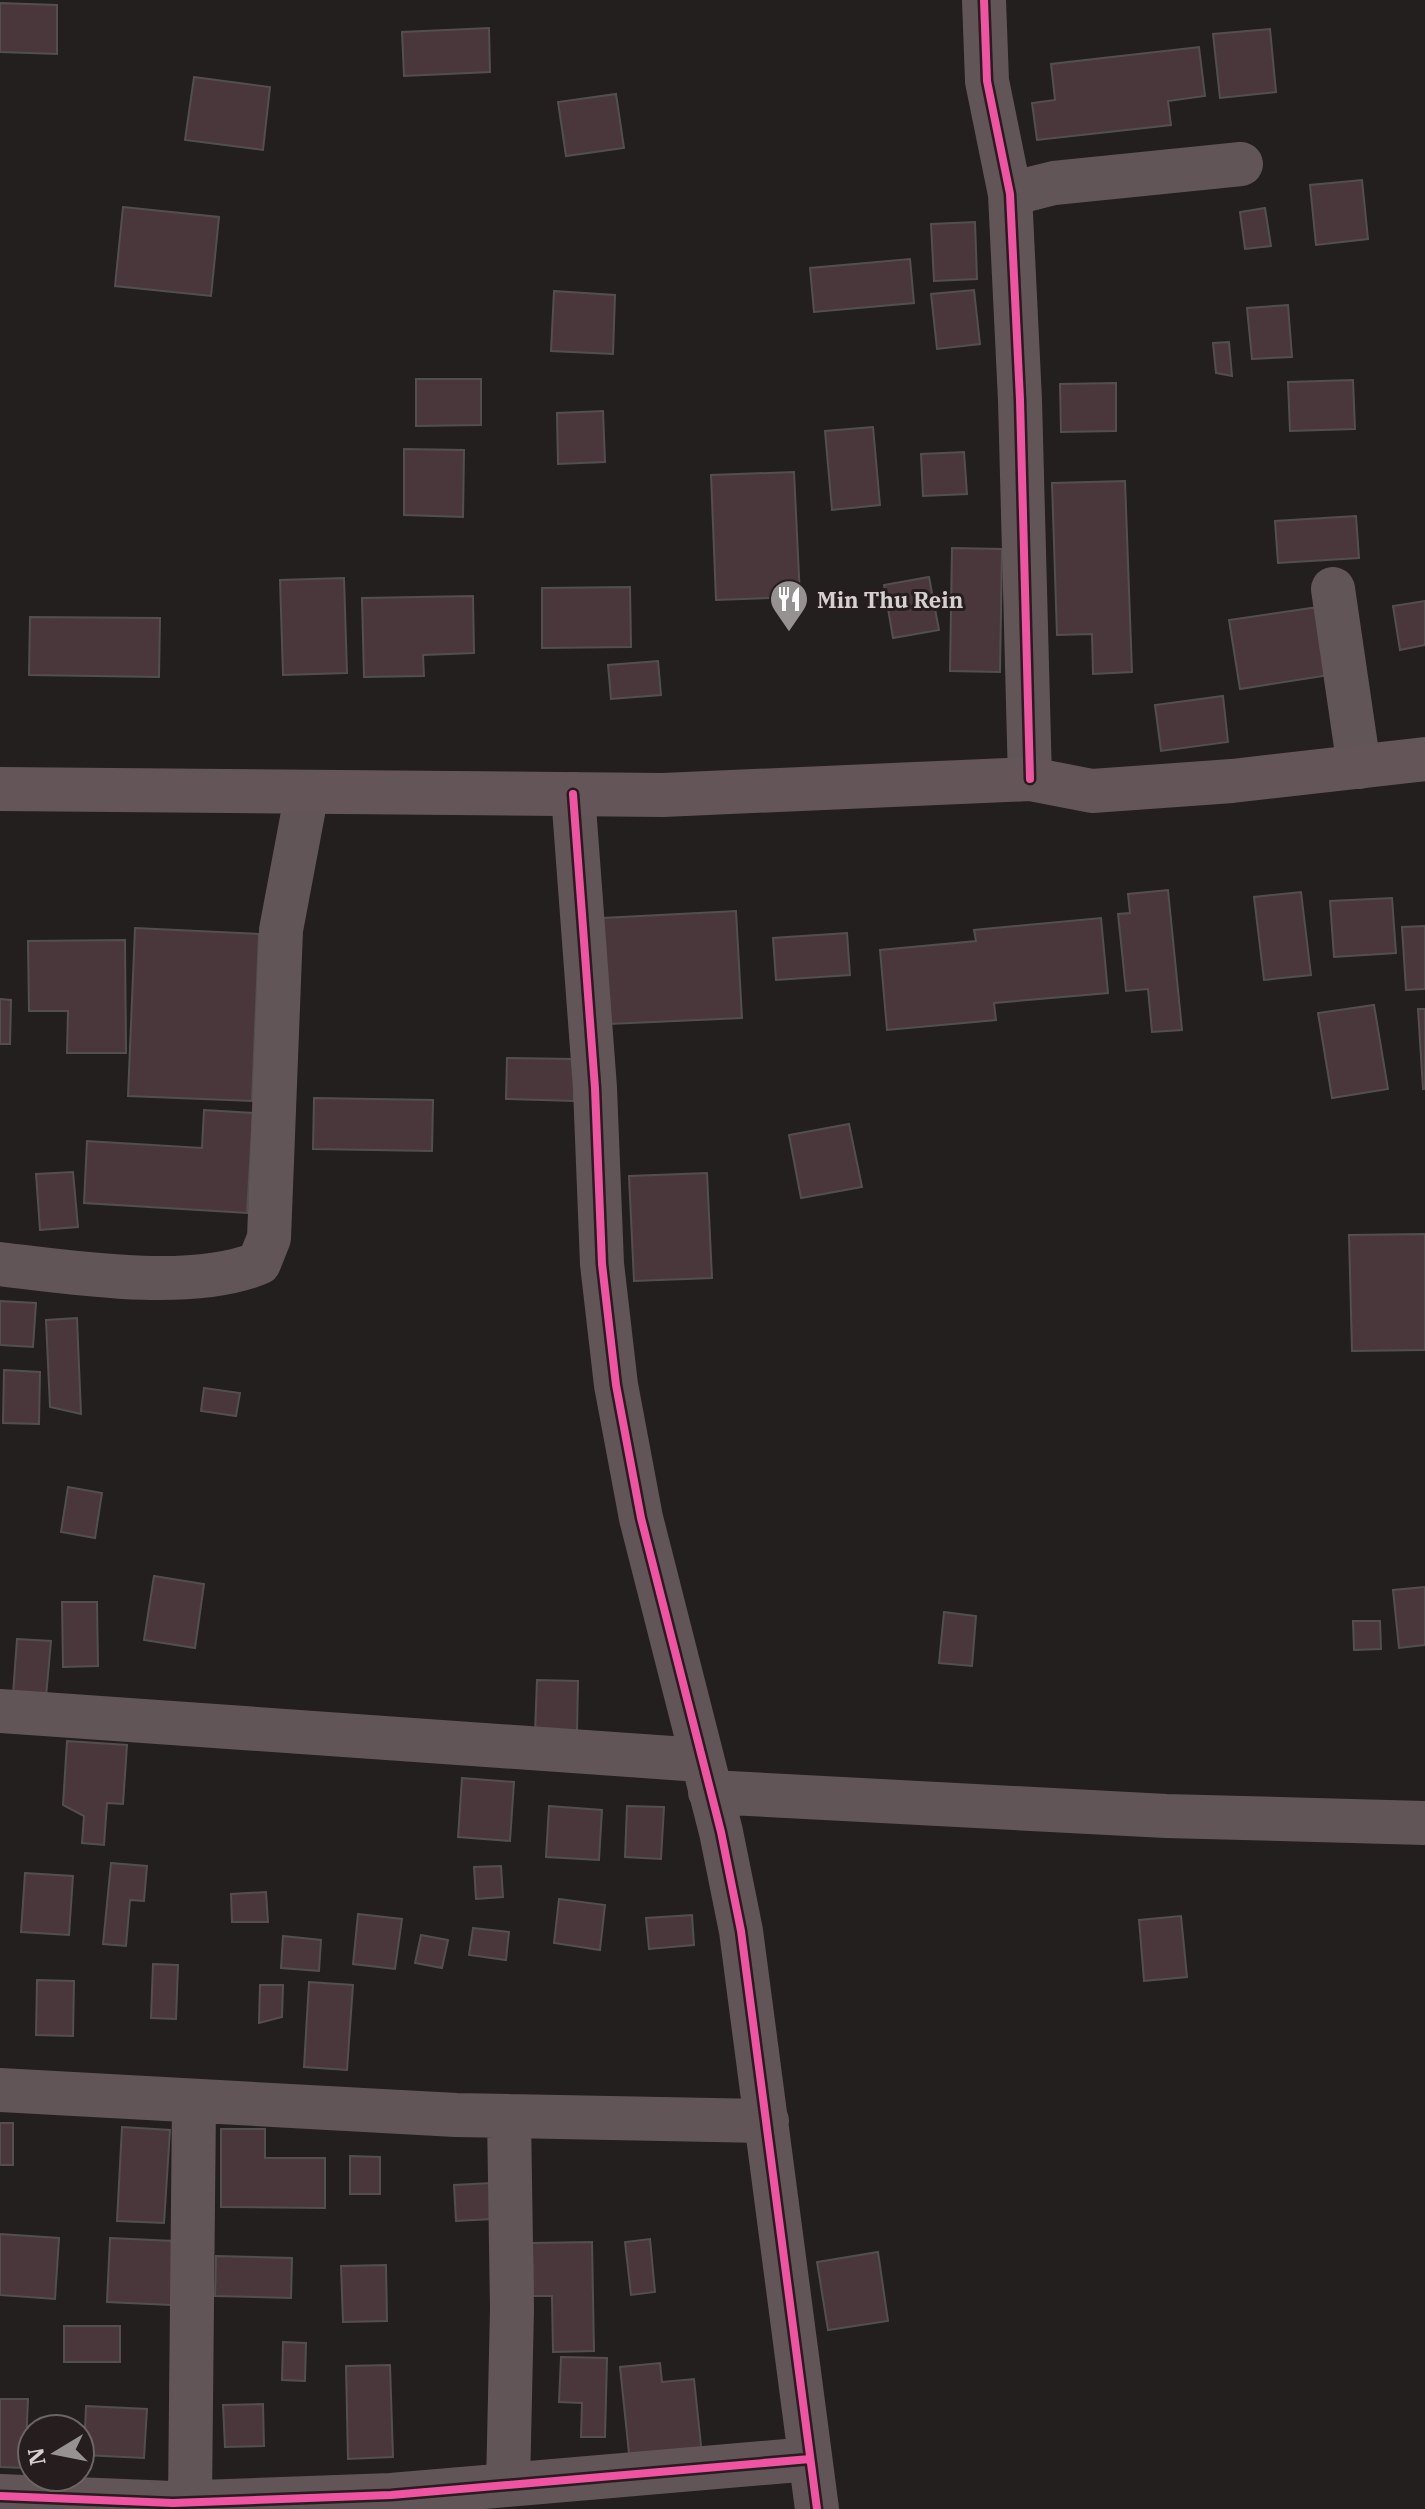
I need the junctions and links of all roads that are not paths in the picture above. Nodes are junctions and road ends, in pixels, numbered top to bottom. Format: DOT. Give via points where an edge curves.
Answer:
graph roads {
  1 [pos="984,0"];
  2 [pos="1241,164"];
  3 [pos="1010,194"];
  4 [pos="1333,589"];
  5 [pos="1425,759"];
  6 [pos="1359,767"];
  7 [pos="1030,779"];
  8 [pos="0,789"];
  9 [pos="307,792"];
  10 [pos="573,794"];
  11 [pos="0,1264"];
  12 [pos="0,1711"];
  13 [pos="705,1776"];
  14 [pos="1425,1823"];
  15 [pos="0,2090"];
  16 [pos="194,2103"];
  17 [pos="509,2116"];
  18 [pos="767,2121"];
  19 [pos="810,2459"];
  20 [pos="508,2485"];
  21 [pos="0,2496"];
  22 [pos="179,2505"];
  23 [pos="817,2509"];
  1 -- 3 [label="street" via="987,81"];
  2 -- 3 [label="street" via="1054,183"];
  3 -- 7 [label="street"];
  4 -- 6 [label="street"];
  5 -- 6 [label="main road"];
  6 -- 7 [label="main road" via="1092,791"];
  7 -- 10 [label="main road"];
  8 -- 9 [label="main road"];
  9 -- 10 [label="main road"];
  9 -- 11 [label="street" via="281,930 269,1238 259,1263 234,1273 181,1278"];
  10 -- 13 [label="street" via="602,1264 616,1385 641,1518"];
  12 -- 13 [label="street"];
  13 -- 14 [label="street" via="1166,1816"];
  13 -- 18 [label="street" via="741,1931"];
  15 -- 16 [label="street"];
  16 -- 17 [label="street"];
  16 -- 22 [label="street"];
  17 -- 18 [label="street"];
  17 -- 20 [label="street"];
  18 -- 19 [label="street"];
  19 -- 20 [label="street"];
  19 -- 23 [label="street"];
  20 -- 22 [label="street"];
  21 -- 22 [label="street"];
}
